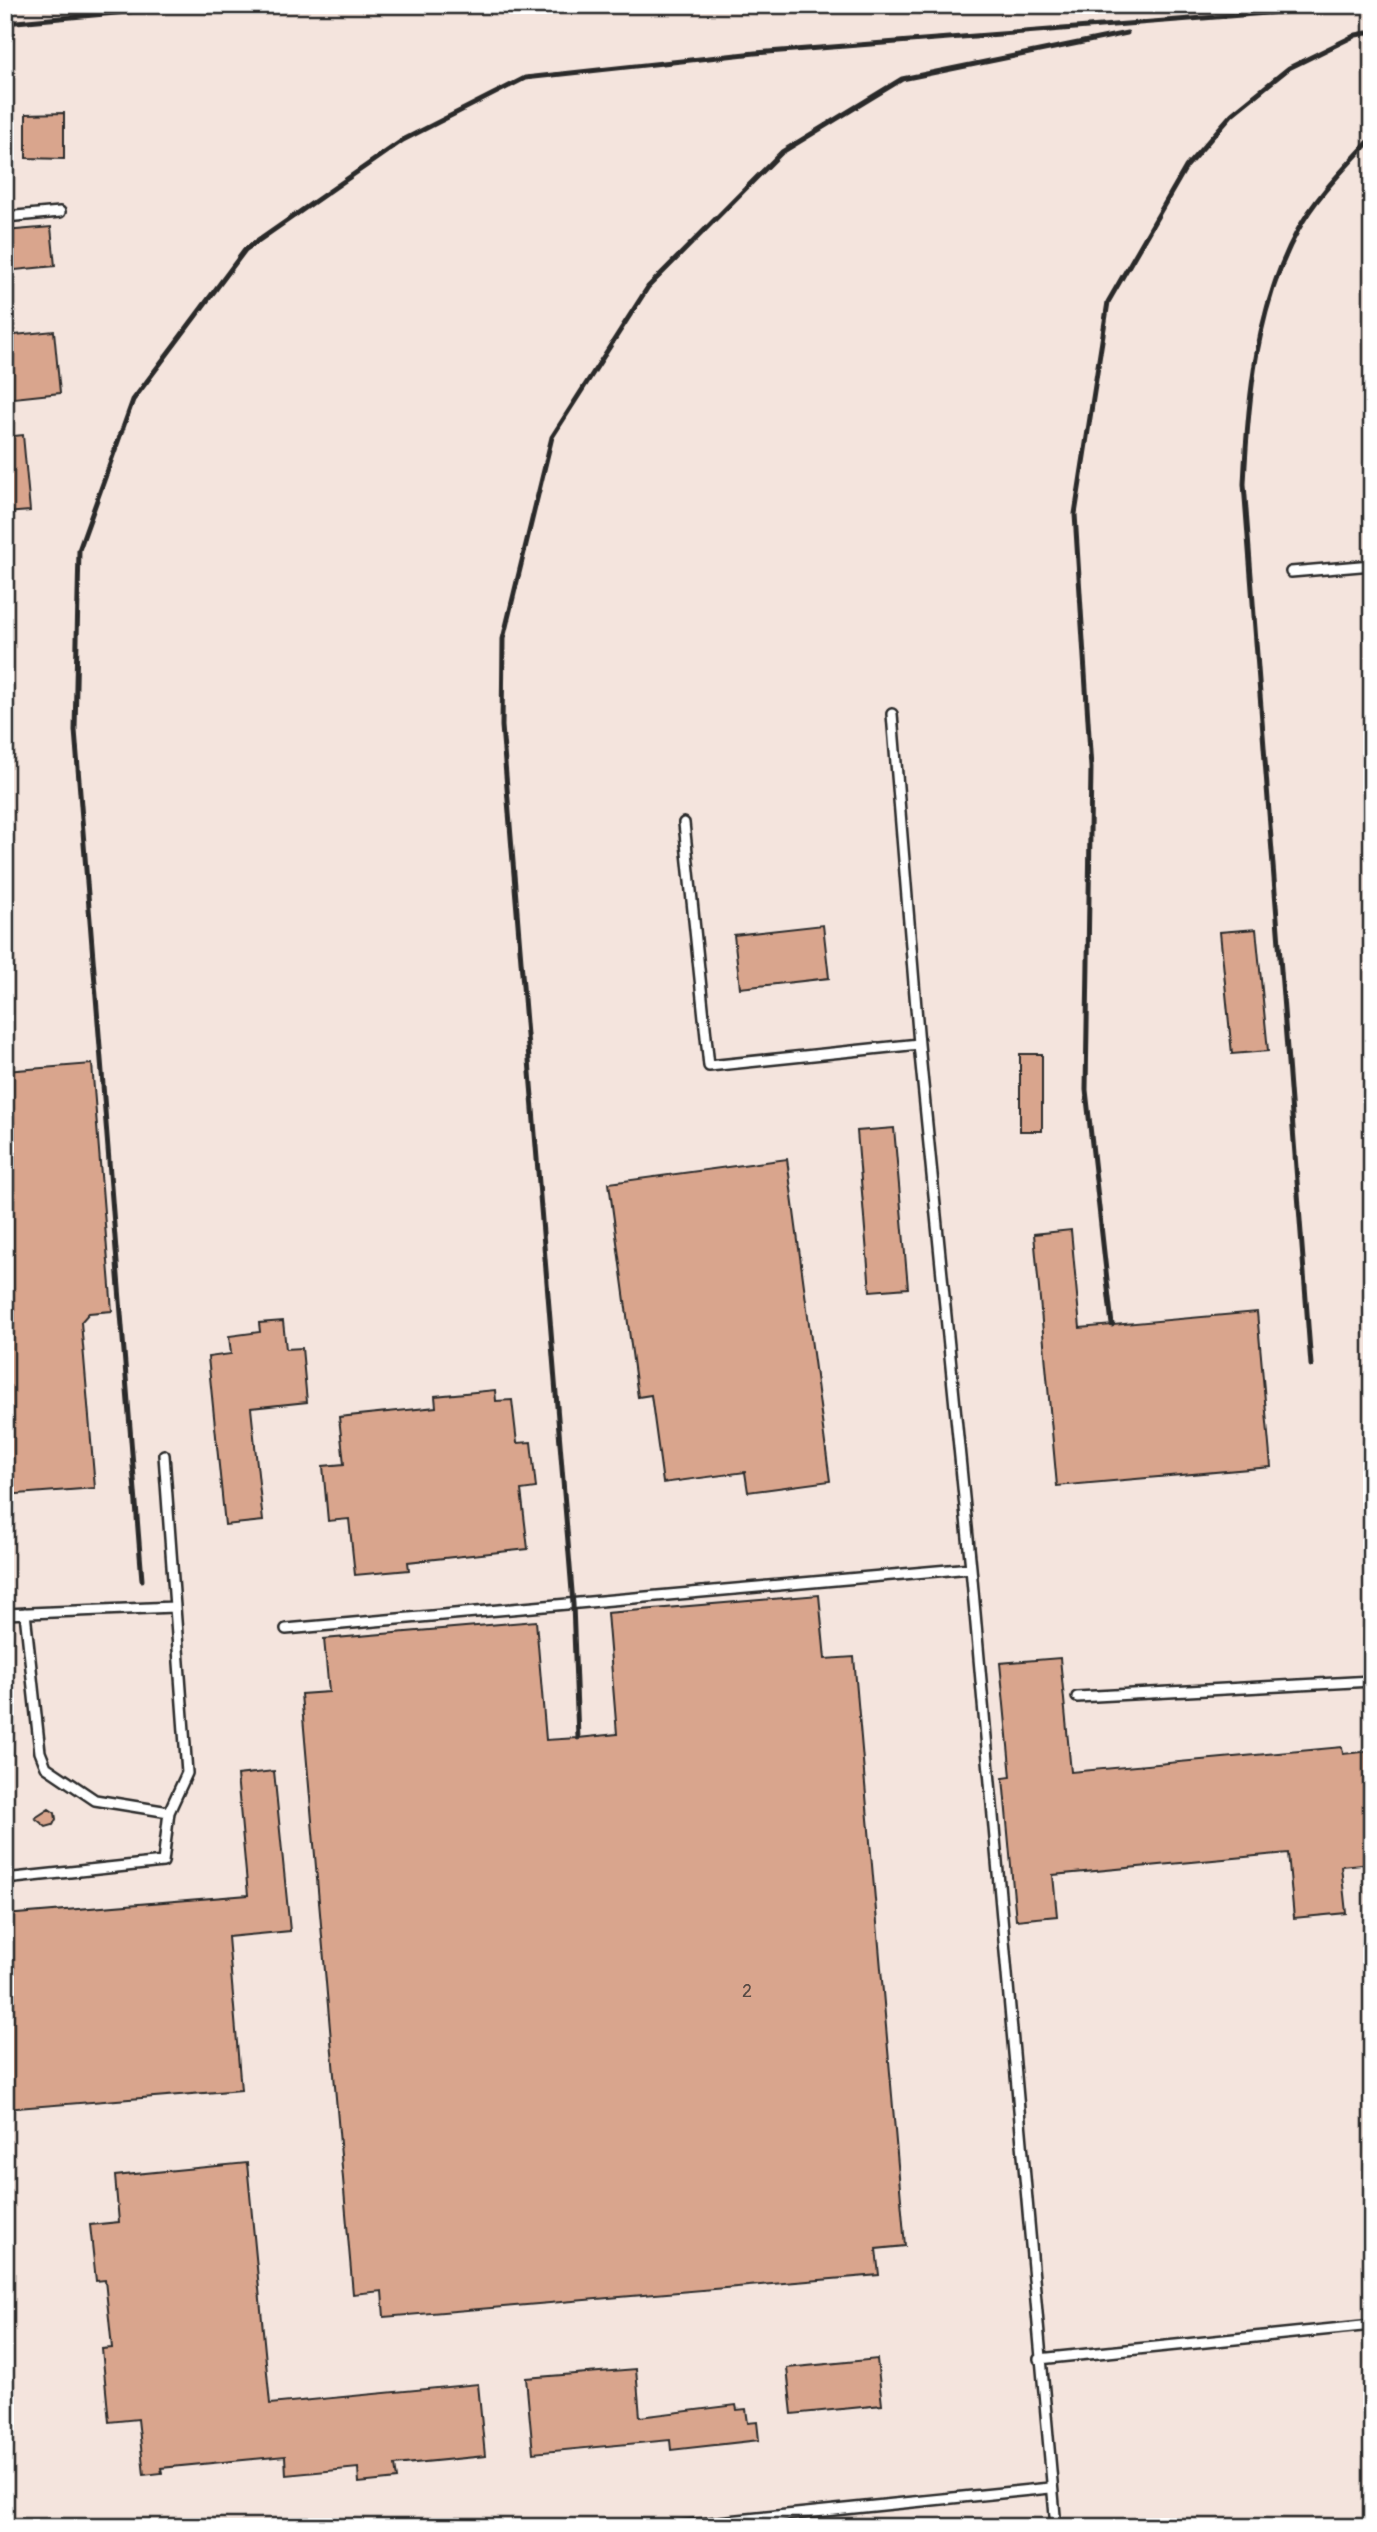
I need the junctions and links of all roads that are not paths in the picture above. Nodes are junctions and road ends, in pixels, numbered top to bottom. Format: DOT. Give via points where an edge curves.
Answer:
graph roads {
  1 [pos="60,212"];
  2 [pos="5,217"];
  3 [pos="1372,565"];
  4 [pos="1291,572"];
  5 [pos="892,714"];
  6 [pos="684,823"];
  7 [pos="919,1044"];
  8 [pos="164,1455"];
  9 [pos="971,1567"];
  10 [pos="174,1607"];
  11 [pos="25,1613"];
  12 [pos="5,1614"];
  13 [pos="286,1629"];
  14 [pos="1372,1681"];
  15 [pos="1077,1697"];
  16 [pos="169,1812"];
  17 [pos="5,1878"];
  18 [pos="1372,2325"];
  19 [pos="1040,2359"];
  20 [pos="1050,2487"];
  21 [pos="669,2527"];
  22 [pos="1056,2527"];
  1 -- 2 [label="lane"];
  3 -- 4 [label="lane"];
  5 -- 7 [label="lane"];
  6 -- 7 [label="lane" via="709,1066"];
  7 -- 9 [label="lane"];
  8 -- 10 [label="lane"];
  9 -- 13 [label="lane"];
  9 -- 19 [label="lane"];
  10 -- 11 [label="lane"];
  10 -- 16 [label="lane" via="187,1773"];
  11 -- 12 [label="lane"];
  11 -- 16 [label="lane" via="40,1752 46,1767 95,1800"];
  14 -- 15 [label="lane"];
  16 -- 17 [label="lane" via="163,1862"];
  18 -- 19 [label="lane"];
  19 -- 20 [label="lane"];
  20 -- 21 [label="lane"];
  20 -- 22 [label="lane"];
}
